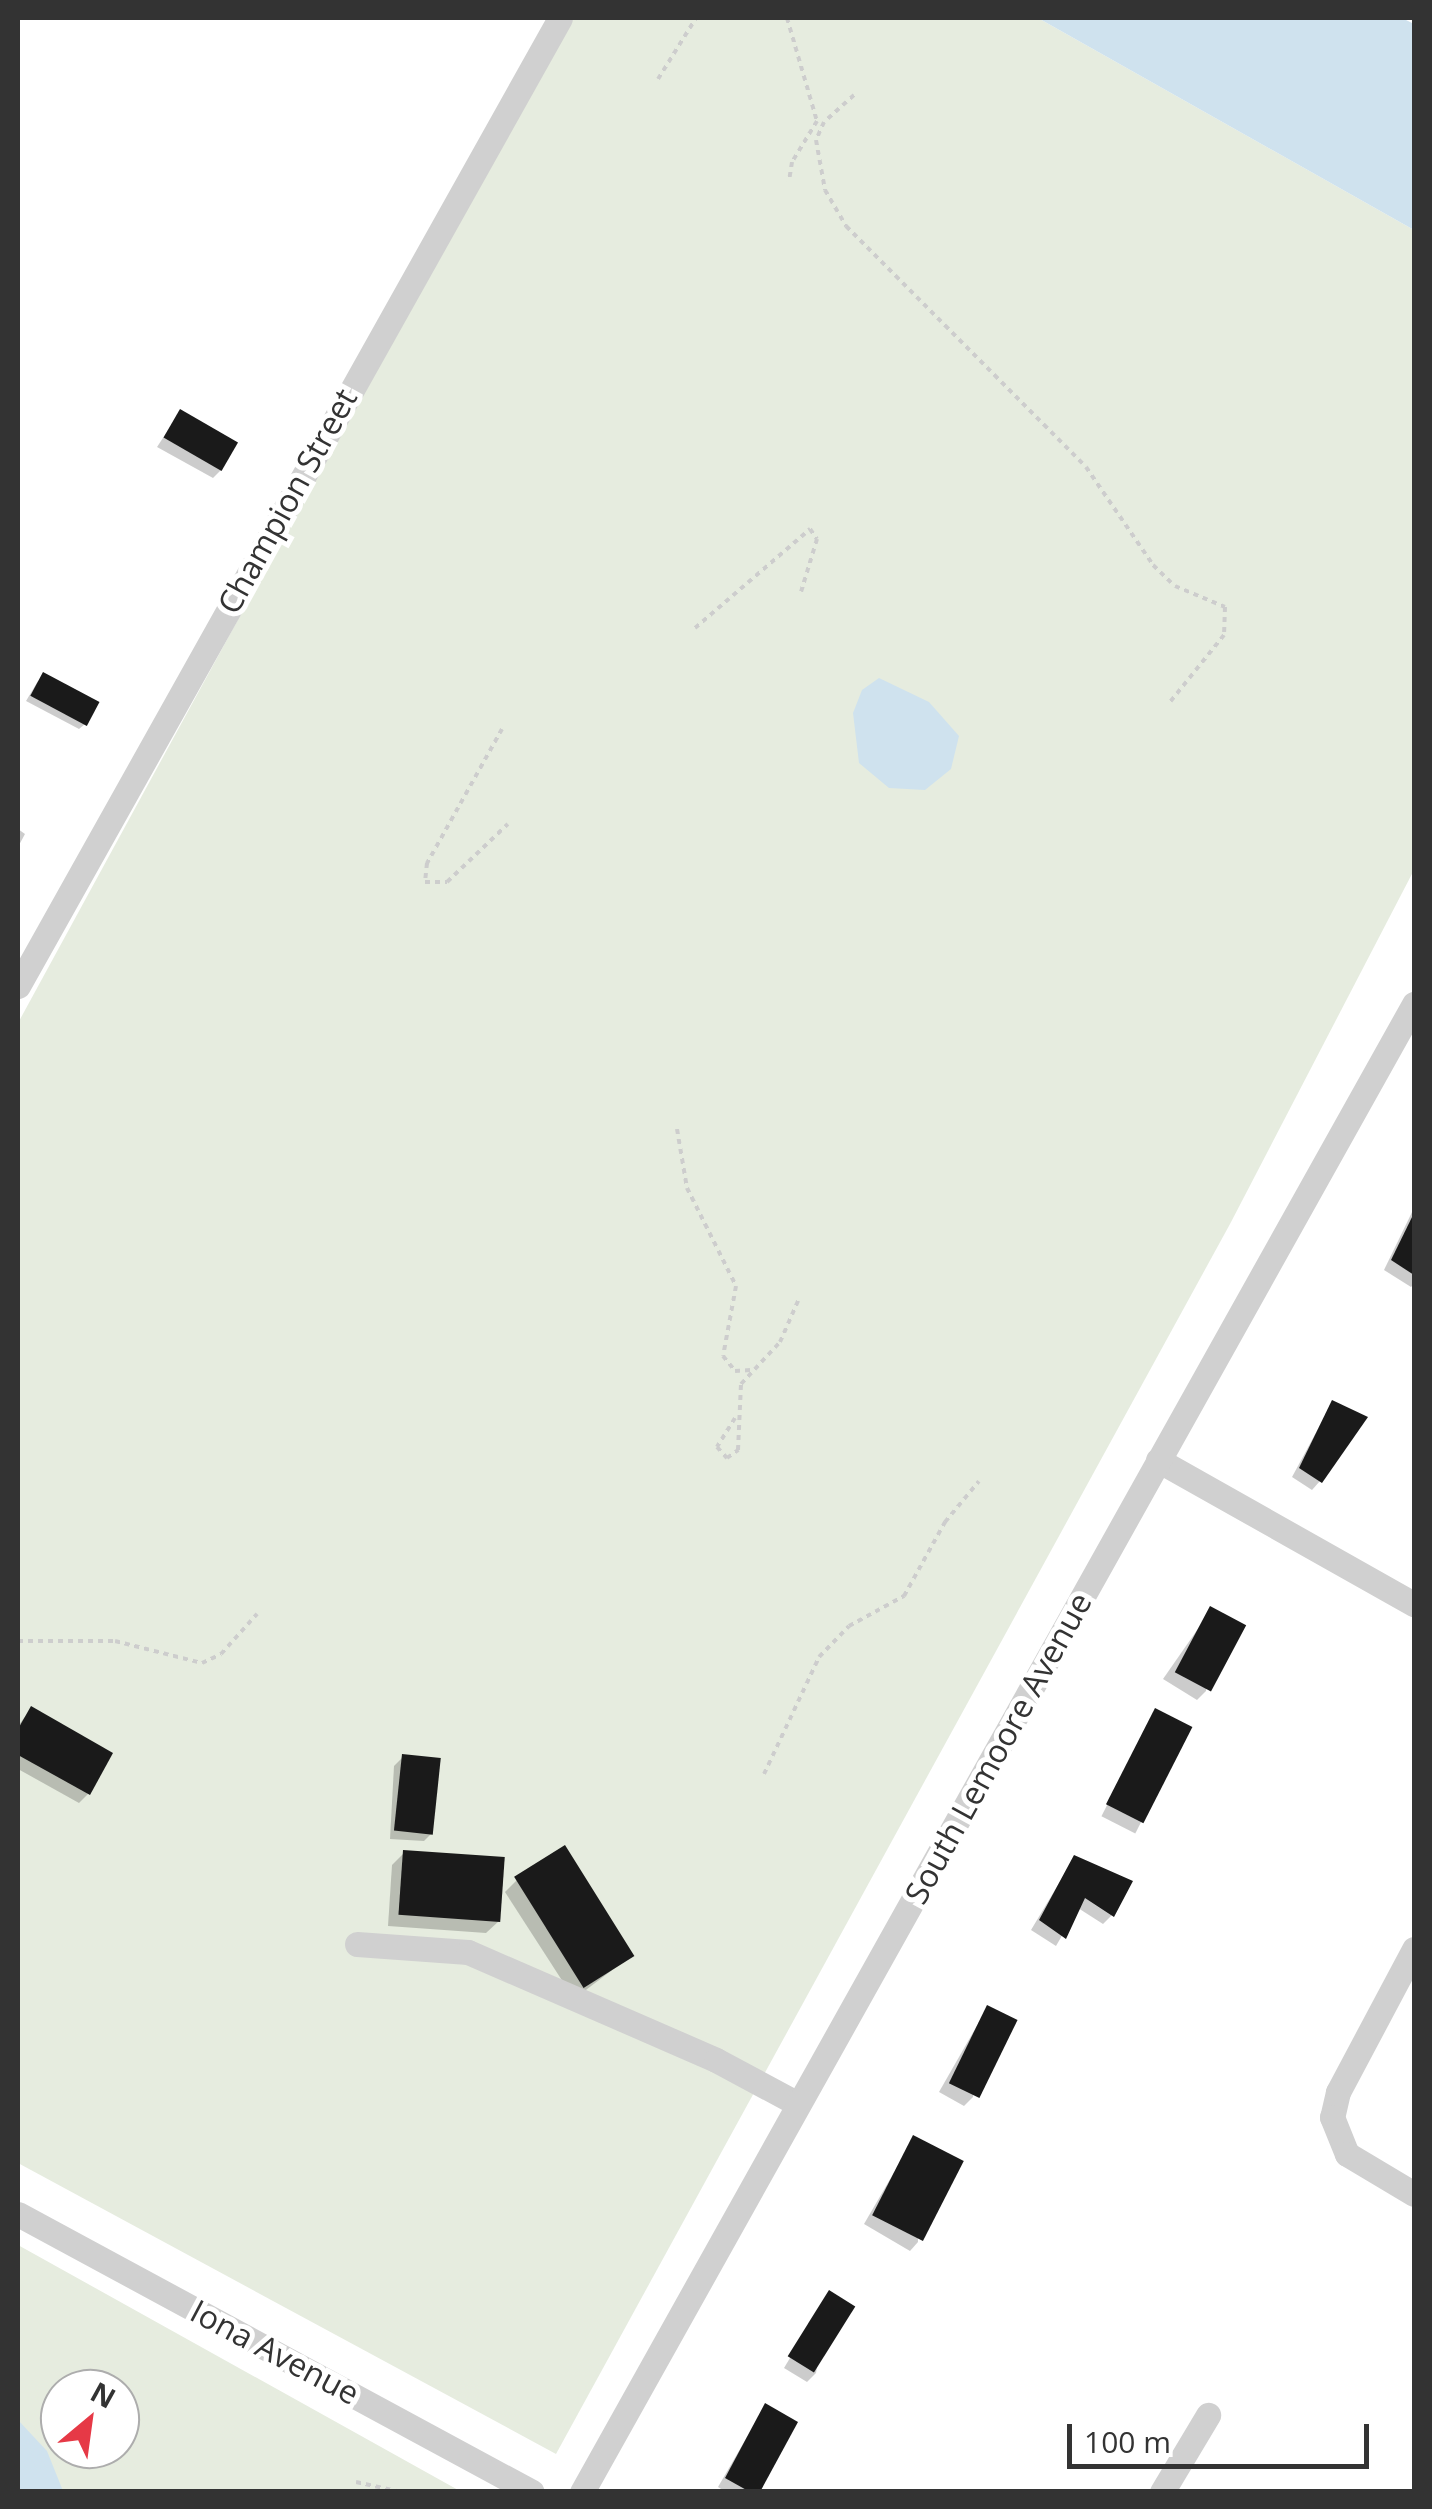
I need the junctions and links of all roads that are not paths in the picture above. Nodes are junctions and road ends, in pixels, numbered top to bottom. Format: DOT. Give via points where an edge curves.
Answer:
graph roads {
  1 [pos="560,18"];
  2 [pos="18,986"];
  3 [pos="1414,1004"];
  4 [pos="1158,1460"];
  5 [pos="1414,1604"];
  6 [pos="357,1944"];
  7 [pos="1414,1950"];
  8 [pos="798,2104"];
  9 [pos="1414,2194"];
  10 [pos="18,2214"];
  11 [pos="1208,2415"];
  12 [pos="532,2492"];
  13 [pos="582,2492"];
  14 [pos="1162,2492"];
  1 -- 2 [label="street, Champion Street"];
  3 -- 4 [label="street, South Lemoore Avenue"];
  4 -- 5 [label="street"];
  4 -- 8 [label="street, South Lemoore Avenue"];
  6 -- 8 [label="street" via="468,1952 716,2060"];
  7 -- 9 [label="street" via="1333,2105 1334,2129 1347,2154"];
  8 -- 13 [label="street, South Lemoore Avenue"];
  10 -- 12 [label="street, Iona Avenue"];
  11 -- 14 [label="street"];
}
